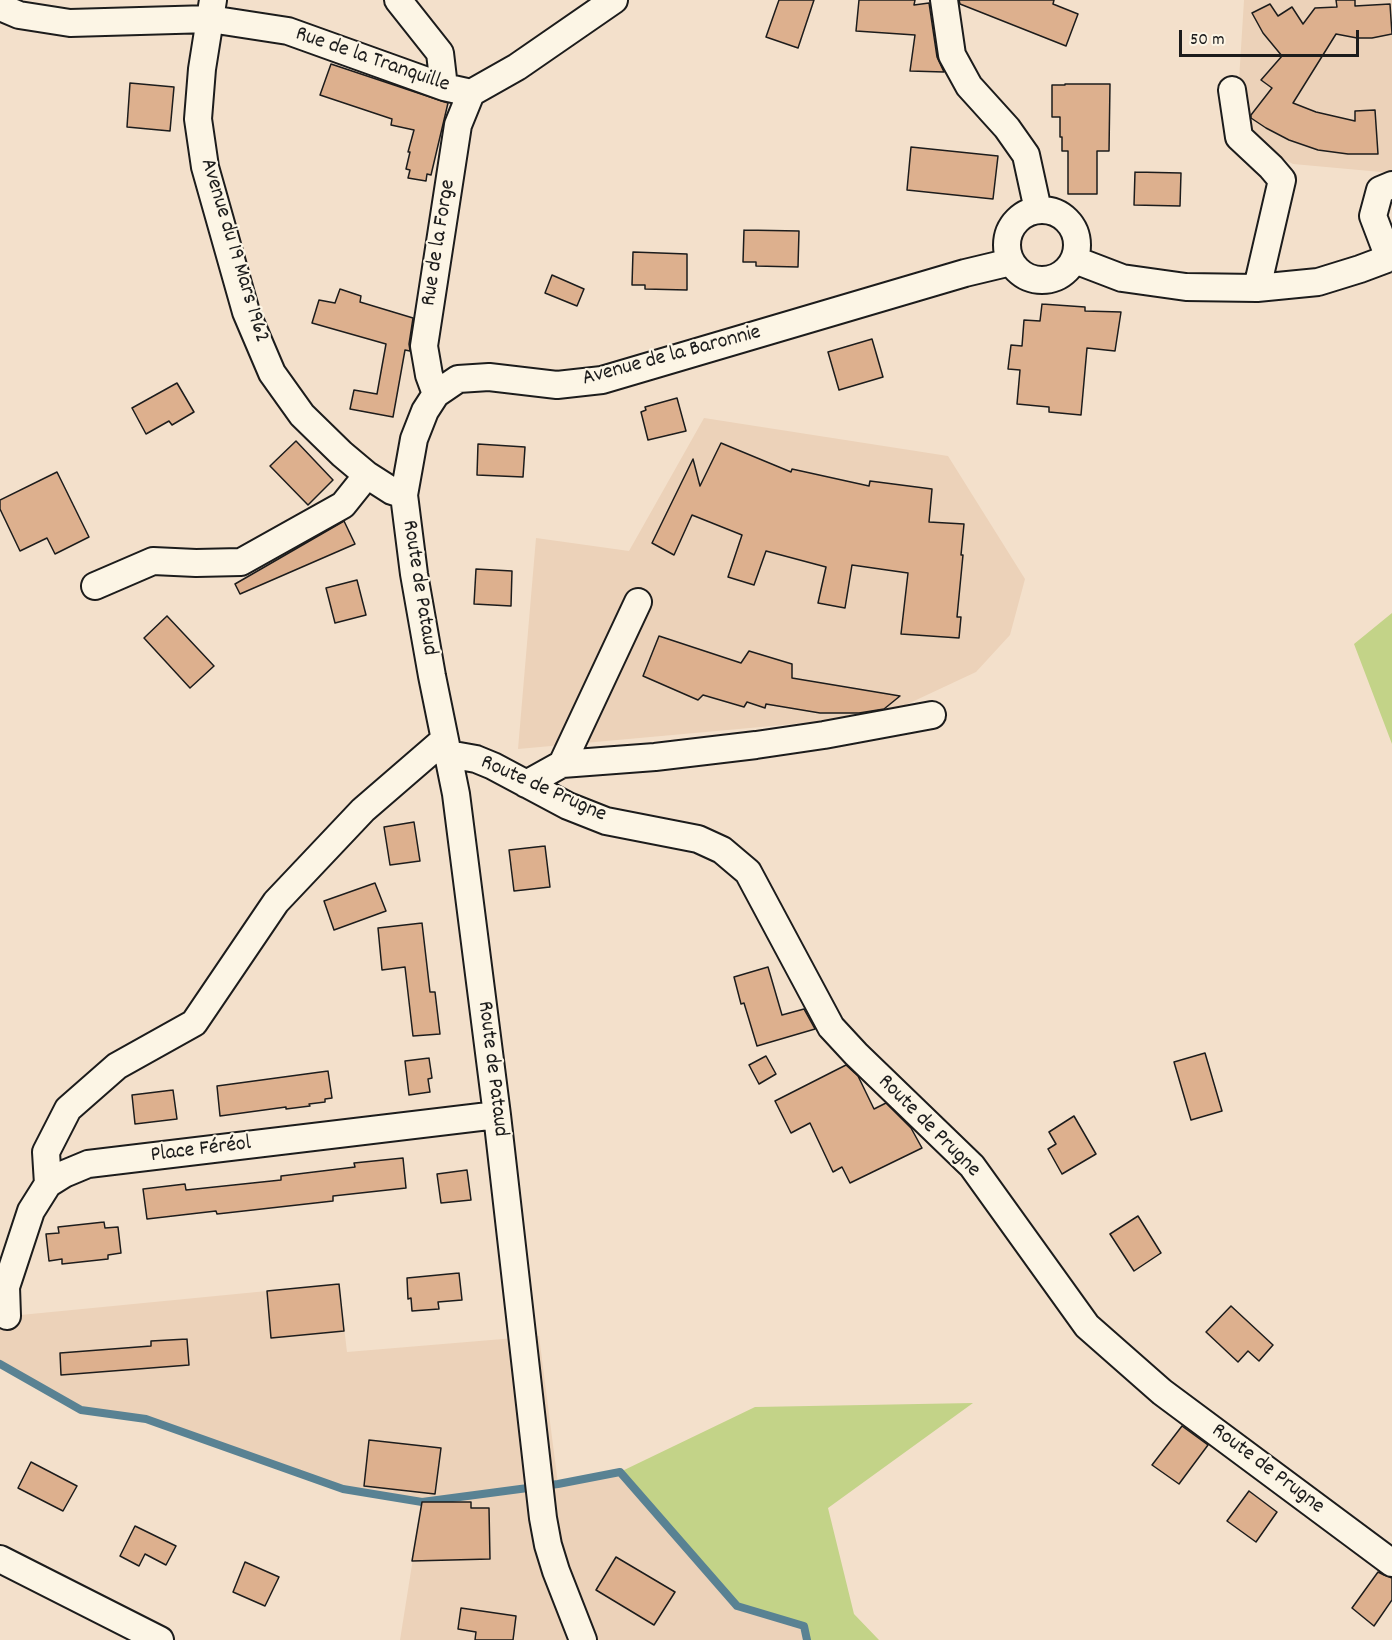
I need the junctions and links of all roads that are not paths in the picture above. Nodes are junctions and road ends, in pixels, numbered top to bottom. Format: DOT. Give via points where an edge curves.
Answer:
graph roads {
  1 [pos="398,0"];
  2 [pos="614,0"];
  3 [pos="944,0"];
  4 [pos="0,7"];
  5 [pos="211,9"];
  6 [pos="444,87"];
  7 [pos="1232,90"];
  8 [pos="471,93"];
  9 [pos="1392,185"];
  10 [pos="1038,210"];
  11 [pos="1390,258"];
  12 [pos="1075,260"];
  13 [pos="1011,262"];
  14 [pos="1257,288"];
  15 [pos="436,394"];
  16 [pos="367,475"];
  17 [pos="404,495"];
  18 [pos="95,586"];
  19 [pos="638,602"];
  20 [pos="932,715"];
  21 [pos="446,747"];
  22 [pos="562,764"];
  23 [pos="526,784"];
  24 [pos="497,1115"];
  25 [pos="48,1184"];
  26 [pos="7,1316"];
  27 [pos="0,1559"];
  28 [pos="1392,1563"];
  29 [pos="160,1640"];
  30 [pos="583,1640"];
  1 -- 6 [label="street" via="440,53"];
  2 -- 8 [label="street, Rue de la Tranquille" via="517,67"];
  3 -- 10 [label="street" via="952,55 969,86 1026,155"];
  4 -- 5 [label="street, Rue de la Tranquille" via="19,15 70,22"];
  5 -- 6 [label="street, Rue de la Tranquille" via="288,31"];
  5 -- 16 [label="street, Avenue du 19 Mars 1962" via="198,119 205,167 246,312 272,373 302,415"];
  6 -- 8 [label="street, Rue de la Tranquille"];
  7 -- 14 [label="street" via="1239,137 1282,180"];
  8 -- 15 [label="street, Rue de la Forge" via="458,125 423,346"];
  9 -- 11 [label="street" via="1380,190 1373,216"];
  10 -- 12 [label="street" via="1059,213 1068,220 1078,239"];
  10 -- 13 [label="street" via="1017,219 1011,229 1007,240"];
  11 -- 14 [label="street" via="1318,282"];
  12 -- 13 [label="street" via="1068,270 1049,280 1027,277"];
  12 -- 14 [label="street" via="1122,278 1186,287"];
  13 -- 15 [label="street, Avenue de la Baronnie" via="602,380 557,385 489,377 458,379"];
  15 -- 17 [label="street, Avenue de la Baronnie" via="414,438"];
  16 -- 17 [label="street, Avenue du 19 Mars 1962"];
  16 -- 18 [label="street" via="343,505 241,562 153,561"];
  17 -- 21 [label="street, Route de Pataud" via="414,574"];
  19 -- 22 [label="street"];
  20 -- 22 [label="street" via="768,743"];
  21 -- 23 [label="street, Route de Prugne"];
  21 -- 24 [label="street, Route de Pataud" via="456,794"];
  21 -- 25 [label="street" via="363,810 276,902 194,1023 117,1066 68,1109 46,1152"];
  22 -- 23 [label="street"];
  23 -- 28 [label="street, Route de Prugne" via="606,821 698,839 722,850 748,872 831,1027 972,1166 1087,1326 1162,1392"];
  24 -- 25 [label="street, Place Féréol" via="88,1164"];
  24 -- 30 [label="street, Route de Pataud" via="548,1545"];
  25 -- 26 [label="street, Place Féréol" via="31,1211 6,1287"];
  27 -- 29 [label="street"];
}
